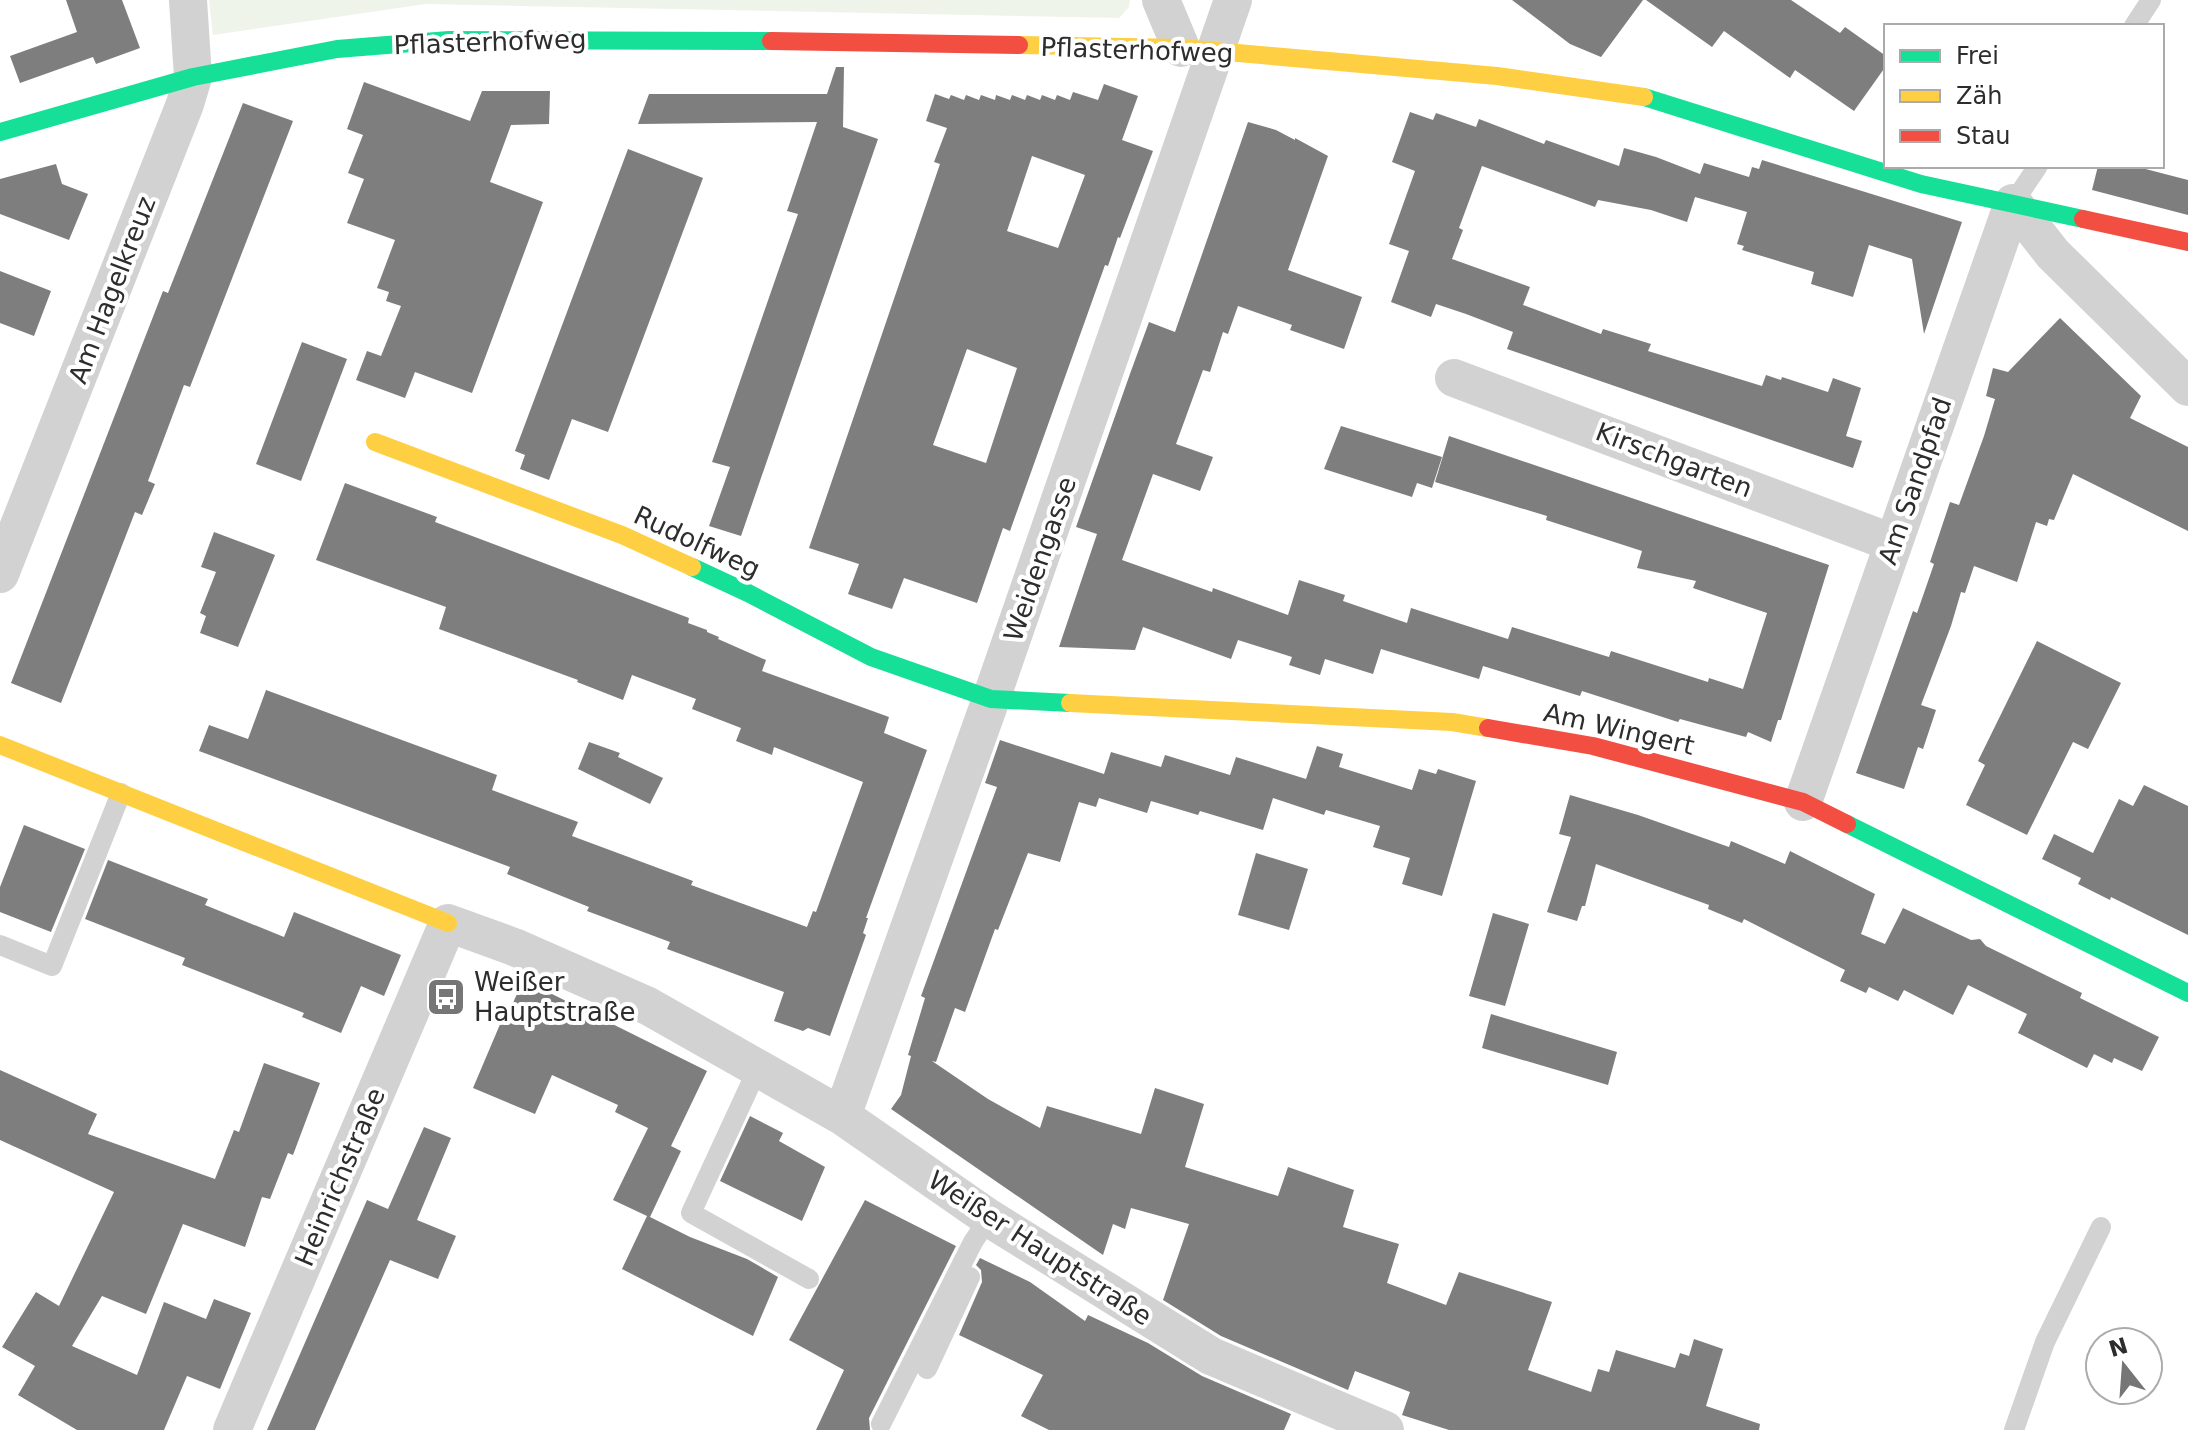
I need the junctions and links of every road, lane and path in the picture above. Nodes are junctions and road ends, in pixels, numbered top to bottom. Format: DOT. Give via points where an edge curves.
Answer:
graph roads {
  1 [pos="188,0"];
  2 [pos="1161,0"];
  3 [pos="1233,0"];
  4 [pos="2151,0"];
  5 [pos="2135,24"];
  6 [pos="1198,50"];
  7 [pos="193,77"];
  8 [pos="0,132"];
  9 [pos="2037,168"];
  10 [pos="2013,203"];
  11 [pos="2188,242"];
  12 [pos="1454,378"];
  13 [pos="2188,387"];
  14 [pos="375,442"];
  15 [pos="1893,543"];
  16 [pos="0,574"];
  17 [pos="991,699"];
  18 [pos="0,745"];
  19 [pos="121,793"];
  20 [pos="1803,802"];
  21 [pos="448,923"];
  22 [pos="0,945"];
  23 [pos="2188,993"];
  24 [pos="758,1068"];
  25 [pos="842,1116"];
  26 [pos="995,1222"];
  27 [pos="2101,1227"];
  28 [pos="809,1279"];
  29 [pos="927,1369"];
  30 [pos="881,1424"];
  31 [pos="232,1430"];
  32 [pos="1385,1430"];
  33 [pos="2014,1430"];
  1 -- 7 [label="street, Am Hagelkreuz"];
  2 -- 6 [label="street"];
  3 -- 6 [label="street, Weidengasse"];
  4 -- 5 [label="lane"];
  6 -- 7 [label="street, Pflasterhofweg" via="449,40 337,49"];
  6 -- 10 [label="street, Pflasterhofweg" via="1497,76 1650,98 1921,184"];
  6 -- 17 [label="street, Weidengasse"];
  7 -- 8 [label="street, Pflasterhofweg"];
  7 -- 16 [label="street, Am Hagelkreuz"];
  9 -- 10 [label="lane, Am Sandpfad"];
  10 -- 11 [label="street, Pflasterhofweg"];
  10 -- 13 [label="street" via="2053,254"];
  10 -- 15 [label="street, Am Sandpfad"];
  12 -- 15 [label="street, Kirschgarten"];
  14 -- 17 [label="street, Rudolfweg" via="622,535 871,657"];
  15 -- 20 [label="street, Am Sandpfad"];
  17 -- 20 [label="street, Am Wingert" via="1452,722 1593,746"];
  17 -- 25 [label="street, Weidengasse"];
  18 -- 19 [label="street, Weißer Hauptstraße"];
  19 -- 21 [label="street, Weißer Hauptstraße"];
  19 -- 22 [label="lane" via="52,966"];
  20 -- 23 [label="street, Am Wingert"];
  21 -- 24 [label="street, Weißer Hauptstraße" via="648,1006"];
  21 -- 31 [label="street, Heinrichstraße"];
  24 -- 25 [label="street, Weißer Hauptstraße"];
  24 -- 28 [label="lane" via="691,1213"];
  25 -- 26 [label="street, Weißer Hauptstraße"];
  26 -- 29 [label="lane"];
  26 -- 30 [label="lane" via="973,1242"];
  26 -- 32 [label="street, Weißer Hauptstraße" via="1211,1356"];
  27 -- 33 [label="lane" via="2045,1342"];
}
